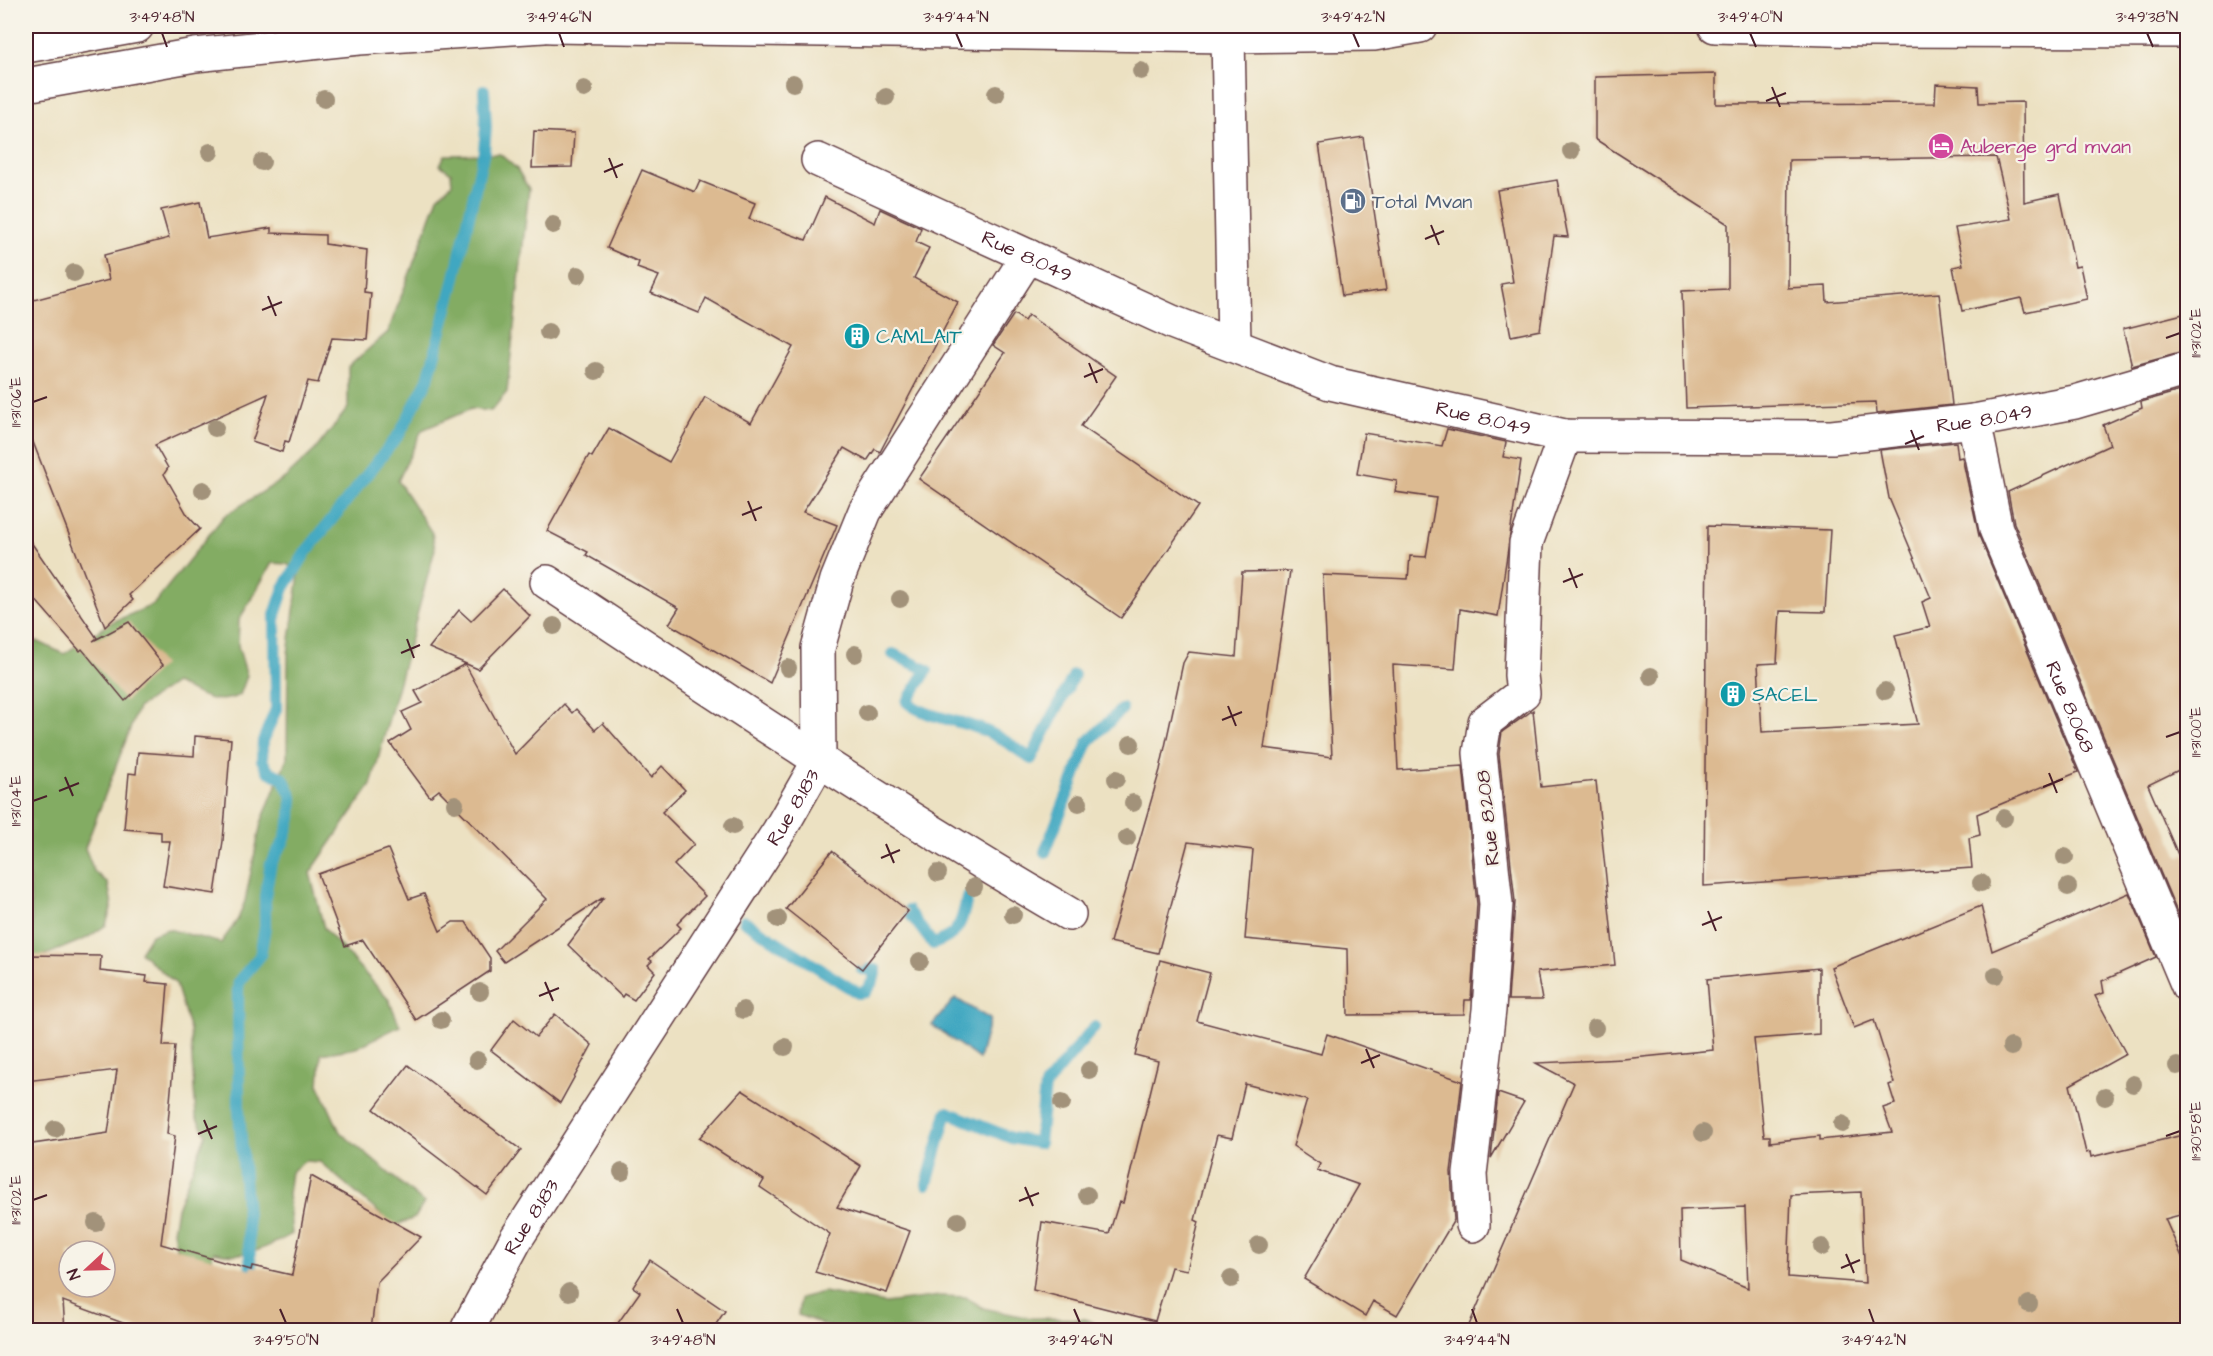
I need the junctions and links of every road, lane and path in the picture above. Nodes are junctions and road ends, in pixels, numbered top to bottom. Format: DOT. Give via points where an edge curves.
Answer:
graph roads {
  1 [pos="136,26"];
  2 [pos="544,26"];
  3 [pos="551,26"];
  4 [pos="1420,26"];
  5 [pos="1715,26"];
  6 [pos="1868,28"];
  7 [pos="2187,31"];
  8 [pos="1228,36"];
  9 [pos="26,46"];
  10 [pos="26,85"];
  11 [pos="818,160"];
  12 [pos="1028,256"];
  13 [pos="1234,345"];
  14 [pos="2187,369"];
  15 [pos="1974,421"];
  16 [pos="1565,436"];
  17 [pos="546,582"];
  18 [pos="819,761"];
  19 [pos="1069,914"];
  20 [pos="2187,986"];
  21 [pos="1473,1225"];
  22 [pos="468,1328"];
  1 -- 9 [label="main road"];
  2 -- 10 [label="main road" via="359,38 195,55"];
  3 -- 8 [label="main road"];
  4 -- 8 [label="main road" via="1374,34"];
  5 -- 6 [label="main road"];
  6 -- 7 [label="main road"];
  8 -- 13 [label="main road"];
  11 -- 12 [label="main road, Rue 8.049"];
  12 -- 13 [label="main road, Rue 8.049" via="1172,322"];
  12 -- 18 [label="main road, Rue 8.183" via="861,521 837,580 818,648"];
  13 -- 16 [label="main road, Rue 8.049" via="1330,382"];
  14 -- 15 [label="main road, Rue 8.049" via="2075,402"];
  15 -- 16 [label="main road, Rue 8.049" via="1832,437"];
  15 -- 20 [label="main road, Rue 8.068" via="1996,529"];
  16 -- 21 [label="main road, Rue 8.208" via="1526,543 1523,693 1485,722 1480,753 1496,904 1489,1010 1470,1174"];
  17 -- 18 [label="main road"];
  18 -- 19 [label="main road"];
  18 -- 22 [label="main road, Rue 8.183" via="516,1239"];
}
